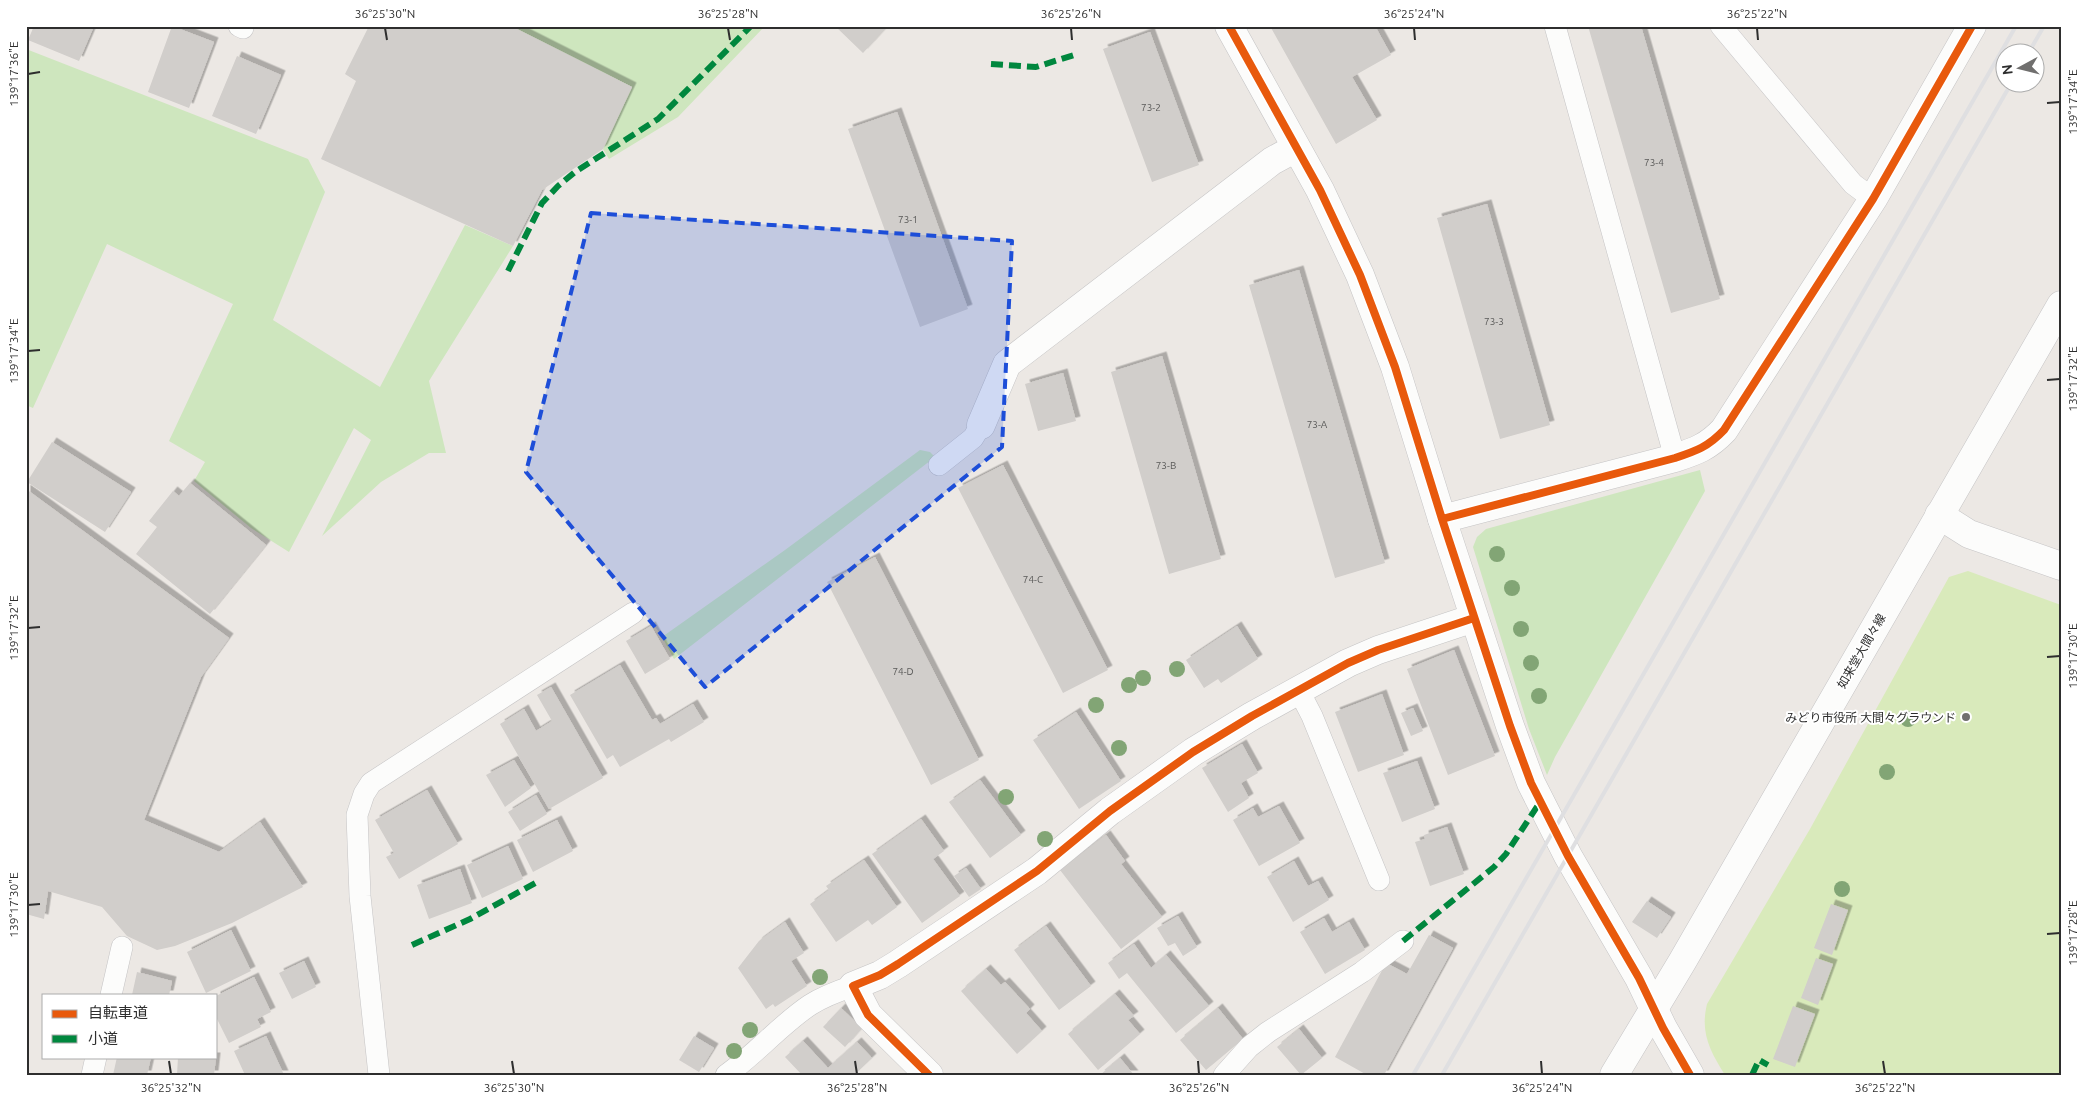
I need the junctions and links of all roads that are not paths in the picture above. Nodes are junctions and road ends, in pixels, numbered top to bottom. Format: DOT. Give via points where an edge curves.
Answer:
graph roads {
  1 [pos="1229,26"];
  2 [pos="1555,26"];
  3 [pos="1721,26"];
  4 [pos="1972,26"];
  5 [pos="1296,148"];
  6 [pos="1872,199"];
  7 [pos="2061,305"];
  8 [pos="981,425"];
  9 [pos="1675,458"];
  10 [pos="940,465"];
  11 [pos="1938,515"];
  12 [pos="1442,519"];
  13 [pos="2061,566"];
  14 [pos="633,613"];
  15 [pos="1474,618"];
  16 [pos="1298,689"];
  17 [pos="1379,880"];
  18 [pos="1403,941"];
  19 [pos="122,947"];
  20 [pos="853,986"];
  21 [pos="111,994"];
  22 [pos="1654,1007"];
  23 [pos="96,1058"];
  24 [pos="92,1075"];
  25 [pos="379,1075"];
  26 [pos="726,1075"];
  27 [pos="929,1075"];
  28 [pos="1224,1075"];
  29 [pos="1614,1075"];
  30 [pos="1690,1075"];
  1 -- 5 [label="street"];
  2 -- 9 [label="lane"];
  3 -- 6 [label="lane" via="1853,184"];
  4 -- 6 [label="street"];
  5 -- 8 [label="street" via="1272,161 1007,364"];
  5 -- 12 [label="street" via="1320,190 1360,275 1395,366"];
  6 -- 9 [label="street" via="1724,430 1706,447"];
  7 -- 11 [label="street, 如来堂大間々線"];
  8 -- 10 [label="lane" via="973,438"];
  9 -- 12 [label="street"];
  11 -- 13 [label="street" via="1969,534"];
  11 -- 22 [label="street, 如来堂大間々線"];
  12 -- 15 [label="street"];
  14 -- 25 [label="lane" via="371,783 364,794 357,815 360,896"];
  15 -- 16 [label="street" via="1348,662"];
  15 -- 22 [label="street" via="1531,783 1568,856"];
  16 -- 17 [label="lane"];
  16 -- 20 [label="street" via="1192,752 1110,811 1038,871 935,940 880,975"];
  18 -- 28 [label="lane" via="1362,972 1268,1032 1248,1047"];
  19 -- 21 [label="lane"];
  20 -- 26 [label="lane" via="824,997 800,1012"];
  20 -- 27 [label="street" via="868,1015"];
  22 -- 29 [label="street, 如来堂大間々線"];
  22 -- 30 [label="street"];
  23 -- 24 [label="lane"];
}
